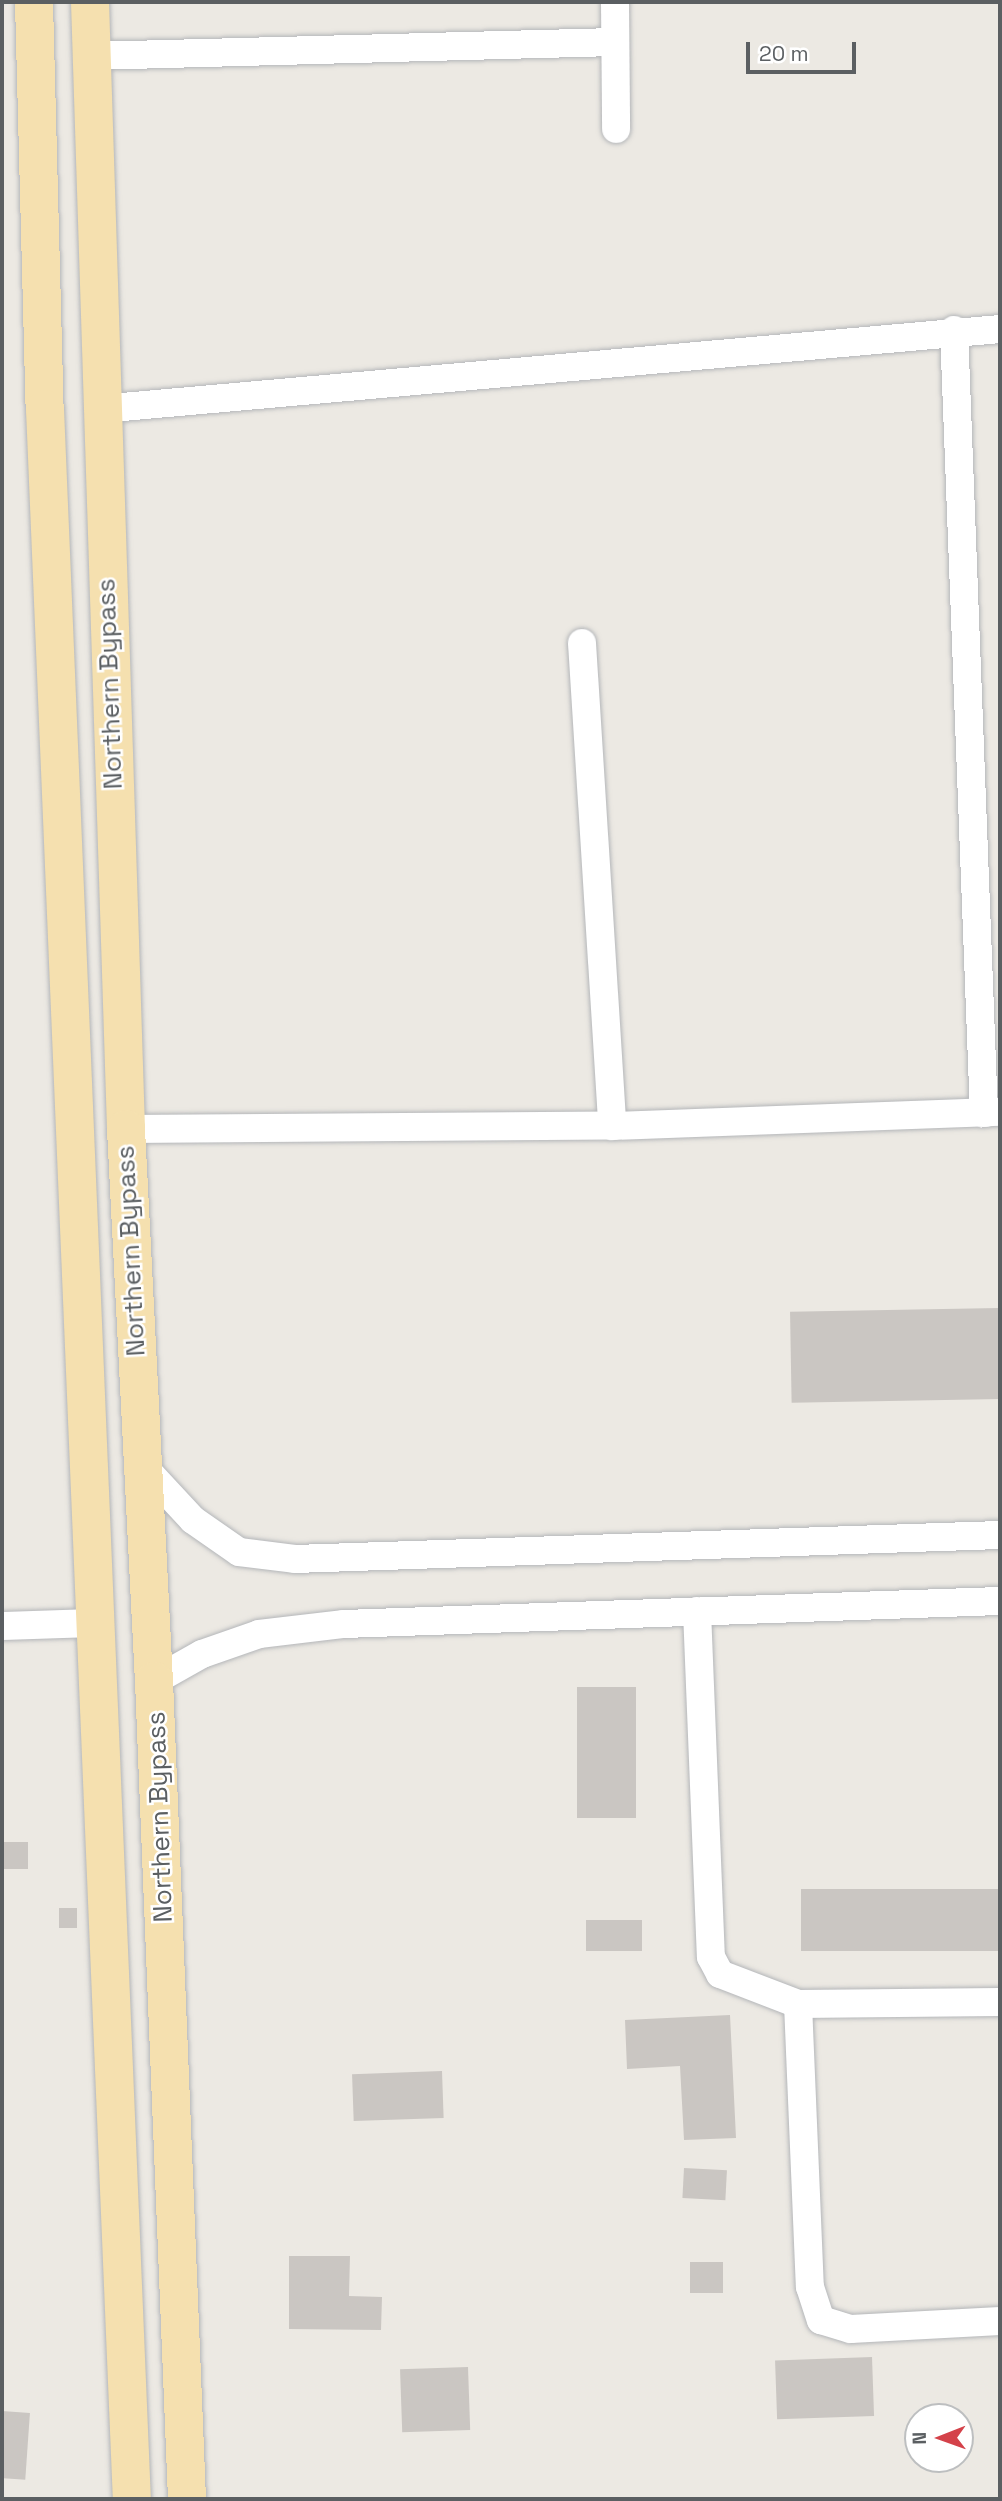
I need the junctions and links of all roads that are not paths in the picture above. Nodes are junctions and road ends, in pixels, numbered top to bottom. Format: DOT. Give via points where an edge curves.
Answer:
graph roads {
  1 [pos="34,2"];
  2 [pos="90,2"];
  3 [pos="615,2"];
  4 [pos="615,41"];
  5 [pos="91,57"];
  6 [pos="615,129"];
  7 [pos="1000,329"];
  8 [pos="954,330"];
  9 [pos="100,409"];
  10 [pos="582,643"];
  11 [pos="118,916"];
  12 [pos="66,917"];
  13 [pos="992,1112"];
  14 [pos="612,1126"];
  15 [pos="126,1129"];
  16 [pos="141,1464"];
  17 [pos="1000,1535"];
  18 [pos="1000,1601"];
  19 [pos="697,1611"];
  20 [pos="94,1623"];
  21 [pos="2,1626"];
  22 [pos="154,1681"];
  23 [pos="1000,2002"];
  24 [pos="798,2004"];
  25 [pos="1000,2321"];
  26 [pos="125,2327"];
  27 [pos="180,2327"];
  28 [pos="132,2499"];
  29 [pos="187,2499"];
  1 -- 12 [label="main road, Northern Bypass"];
  2 -- 5 [label="main road, Northern Bypass"];
  3 -- 4 [label="street"];
  4 -- 5 [label="street"];
  4 -- 6 [label="street"];
  5 -- 9 [label="main road, Northern Bypass"];
  7 -- 8 [label="street"];
  8 -- 9 [label="street"];
  8 -- 13 [label="street"];
  9 -- 11 [label="main road, Northern Bypass"];
  10 -- 14 [label="street"];
  11 -- 12 [label="main road"];
  11 -- 15 [label="main road, Northern Bypass"];
  12 -- 20 [label="main road, Northern Bypass"];
  13 -- 14 [label="street"];
  14 -- 15 [label="street"];
  15 -- 16 [label="main road, Northern Bypass"];
  16 -- 17 [label="street" via="193,1520 239,1552 295,1559"];
  16 -- 22 [label="main road, Northern Bypass"];
  18 -- 19 [label="street"];
  19 -- 22 [label="street" via="344,1624 259,1634 202,1654"];
  19 -- 24 [label="street" via="711,1957 720,1974"];
  20 -- 21 [label="street"];
  20 -- 26 [label="main road, Northern Bypass"];
  22 -- 27 [label="main road, Northern Bypass"];
  23 -- 24 [label="street"];
  24 -- 25 [label="street" via="810,2287 821,2320 851,2329"];
  26 -- 27 [label="main road"];
  26 -- 28 [label="main road, Northern Bypass"];
  27 -- 29 [label="main road, Northern Bypass"];
}
